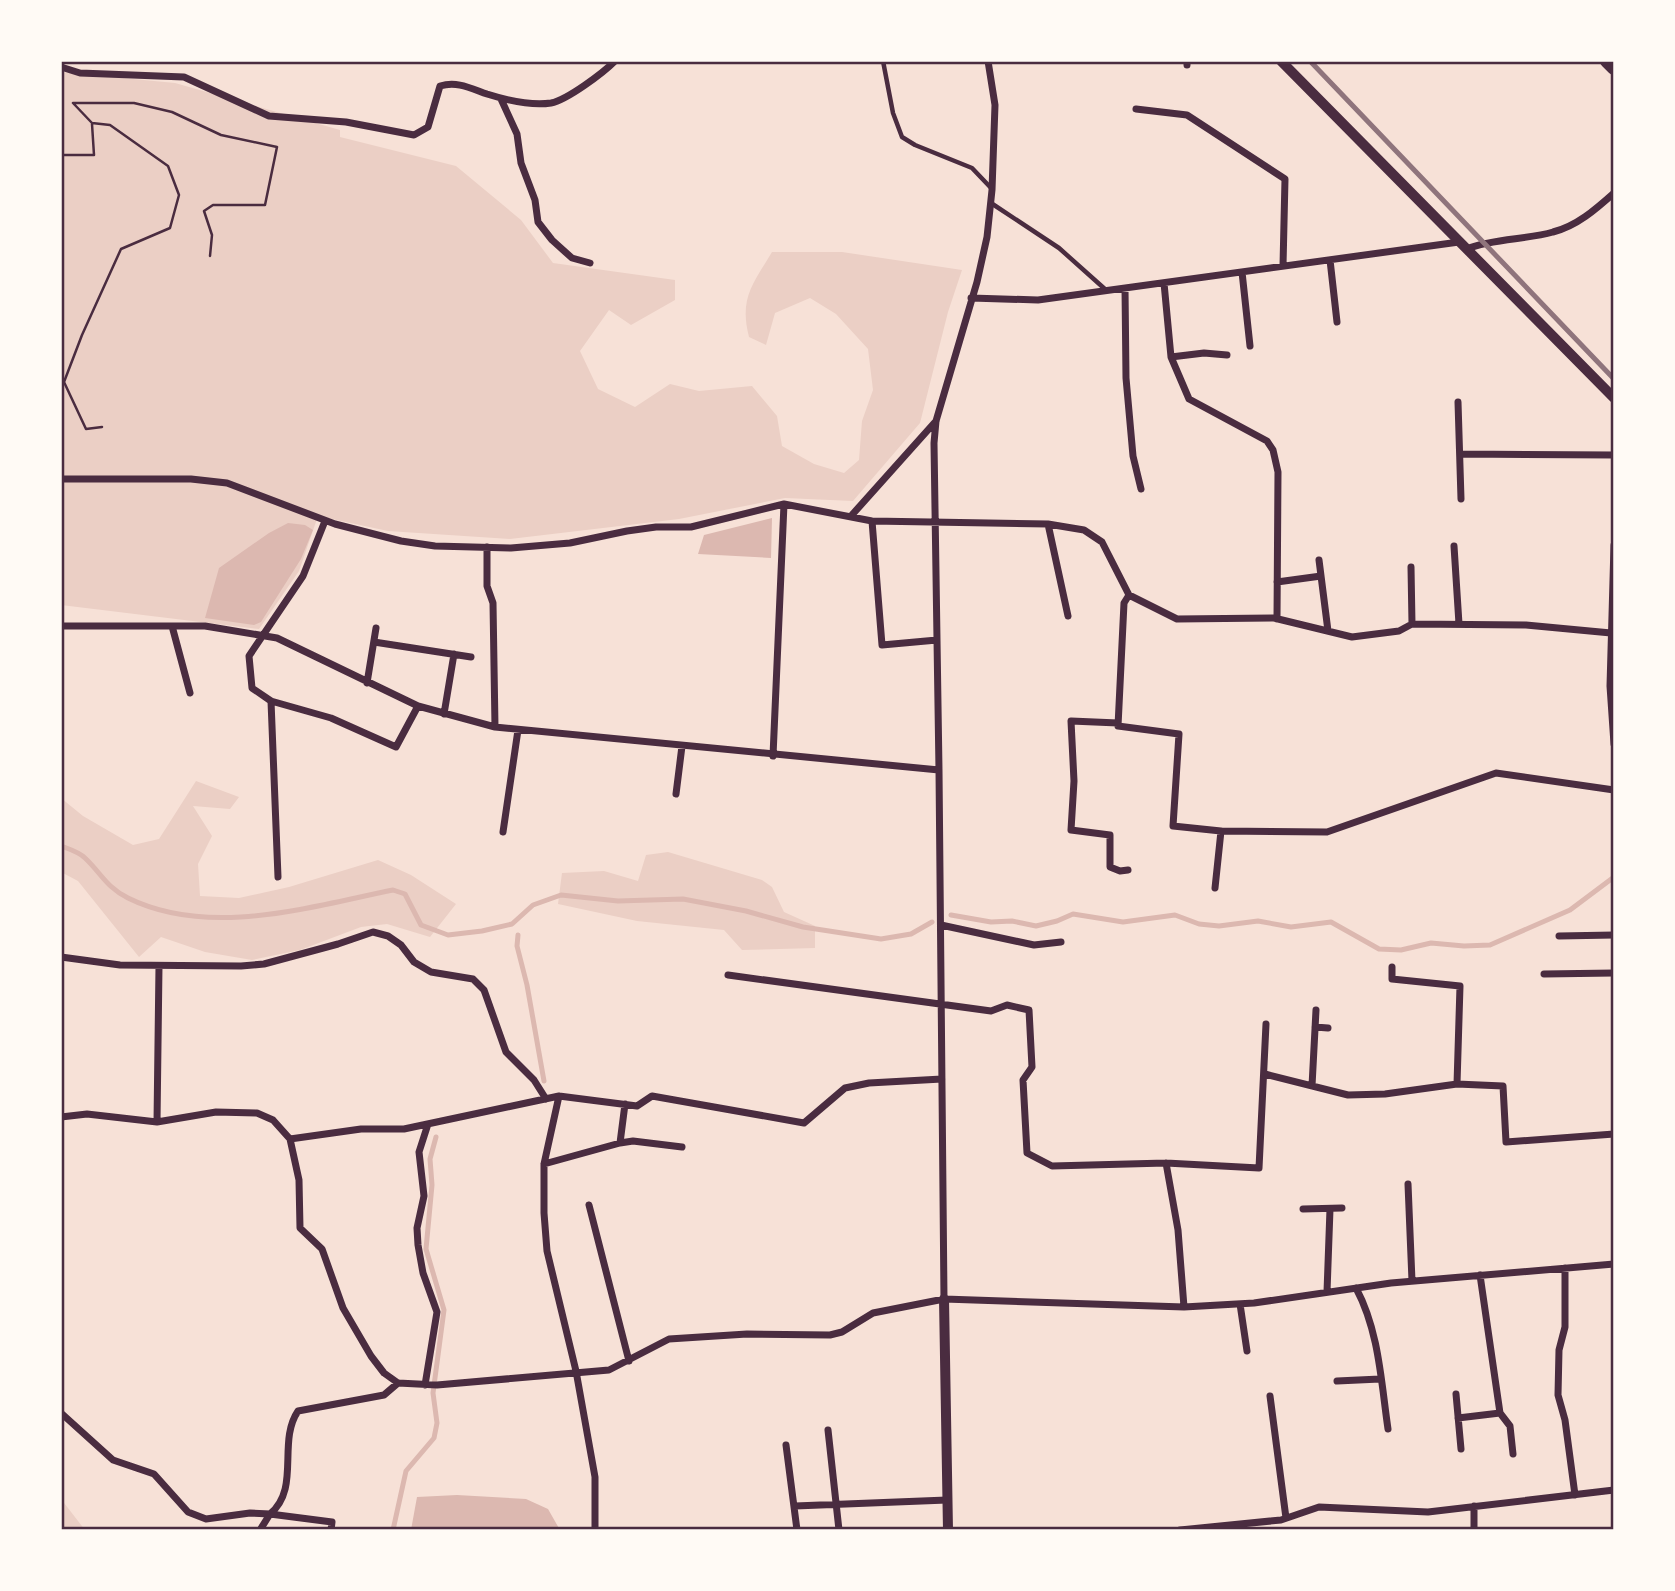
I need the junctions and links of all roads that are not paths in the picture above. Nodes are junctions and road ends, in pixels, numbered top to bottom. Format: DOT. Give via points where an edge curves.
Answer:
graph roads {
  1 [pos="615,61"];
  2 [pos="883,61"];
  3 [pos="988,61"];
  4 [pos="1281,61"];
  5 [pos="1607,61"];
  6 [pos="61,68"];
  7 [pos="1614,68"];
  8 [pos="501,99"];
  9 [pos="1136,109"];
  10 [pos="992,190"];
  11 [pos="1614,193"];
  12 [pos="991,203"];
  13 [pos="1463,245"];
  14 [pos="1330,260"];
  15 [pos="590,263"];
  16 [pos="1283,266"];
  17 [pos="1242,272"];
  18 [pos="1164,283"];
  19 [pos="1125,288"];
  20 [pos="1107,290"];
  21 [pos="971,298"];
  22 [pos="1337,322"];
  23 [pos="1250,346"];
  24 [pos="1227,355"];
  25 [pos="1171,358"];
  26 [pos="1614,398"];
  27 [pos="1458,402"];
  28 [pos="936,421"];
  29 [pos="1460,454"];
  30 [pos="1614,454"];
  31 [pos="61,479"];
  32 [pos="1141,489"];
  33 [pos="1461,499"];
  34 [pos="784,504"];
  35 [pos="851,516"];
  36 [pos="325,520"];
  37 [pos="872,521"];
  38 [pos="936,523"];
  39 [pos="1048,524"];
  40 [pos="1614,545"];
  41 [pos="487,547"];
  42 [pos="1454,547"];
  43 [pos="1320,560"];
  44 [pos="1411,567"];
  45 [pos="1321,576"];
  46 [pos="1277,582"];
  47 [pos="1129,595"];
  48 [pos="1068,616"];
  49 [pos="1277,619"];
  50 [pos="1412,624"];
  51 [pos="1459,624"];
  52 [pos="61,626"];
  53 [pos="172,626"];
  54 [pos="376,628"];
  55 [pos="1328,631"];
  56 [pos="1611,633"];
  57 [pos="262,636"];
  58 [pos="937,640"];
  59 [pos="374,642"];
  60 [pos="454,654"];
  61 [pos="471,657"];
  62 [pos="367,683"];
  63 [pos="1612,686"];
  64 [pos="190,693"];
  65 [pos="271,701"];
  66 [pos="418,706"];
  67 [pos="444,714"];
  68 [pos="1118,723"];
  69 [pos="495,727"];
  70 [pos="518,730"];
  71 [pos="1614,744"];
  72 [pos="682,747"];
  73 [pos="773,755"];
  74 [pos="939,770"];
  75 [pos="1614,790"];
  76 [pos="676,794"];
  77 [pos="1221,831"];
  78 [pos="503,832"];
  79 [pos="1128,870"];
  80 [pos="278,877"];
  81 [pos="1215,888"];
  82 [pos="941,925"];
  83 [pos="1614,935"];
  84 [pos="1559,936"];
  85 [pos="1061,942"];
  86 [pos="61,957"];
  87 [pos="159,966"];
  88 [pos="1392,967"];
  89 [pos="1614,972"];
  90 [pos="1545,974"];
  91 [pos="728,975"];
  92 [pos="942,1004"];
  93 [pos="1316,1010"];
  94 [pos="1266,1024"];
  95 [pos="1315,1027"];
  96 [pos="1328,1027"];
  97 [pos="1265,1074"];
  98 [pos="942,1079"];
  99 [pos="1457,1084"];
  100 [pos="1312,1086"];
  101 [pos="559,1096"];
  102 [pos="546,1099"];
  103 [pos="625,1104"];
  104 [pos="61,1117"];
  105 [pos="157,1122"];
  106 [pos="428,1124"];
  107 [pos="1614,1134"];
  108 [pos="290,1139"];
  109 [pos="620,1143"];
  110 [pos="682,1147"];
  111 [pos="1166,1163"];
  112 [pos="544,1164"];
  113 [pos="1408,1184"];
  114 [pos="589,1205"];
  115 [pos="1303,1209"];
  116 [pos="1329,1209"];
  117 [pos="1342,1209"];
  118 [pos="1614,1264"];
  119 [pos="1565,1268"];
  120 [pos="1480,1275"];
  121 [pos="1412,1281"];
  122 [pos="1356,1288"];
  123 [pos="1327,1292"];
  124 [pos="944,1299"];
  125 [pos="1240,1304"];
  126 [pos="1184,1307"];
  127 [pos="1247,1351"];
  128 [pos="629,1361"];
  129 [pos="576,1371"];
  130 [pos="1380,1379"];
  131 [pos="1337,1381"];
  132 [pos="398,1383"];
  133 [pos="430,1385"];
  134 [pos="1456,1394"];
  135 [pos="1270,1396"];
  136 [pos="61,1413"];
  137 [pos="1500,1413"];
  138 [pos="1458,1418"];
  139 [pos="1388,1429"];
  140 [pos="828,1430"];
  141 [pos="786,1445"];
  142 [pos="1461,1449"];
  143 [pos="1513,1454"];
  144 [pos="1614,1490"];
  145 [pos="1575,1495"];
  146 [pos="947,1500"];
  147 [pos="836,1504"];
  148 [pos="795,1506"];
  149 [pos="1474,1506"];
  150 [pos="271,1514"];
  151 [pos="1286,1518"];
  152 [pos="260,1530"];
  153 [pos="331,1530"];
  154 [pos="595,1530"];
  155 [pos="797,1530"];
  156 [pos="839,1530"];
  157 [pos="948,1530"];
  158 [pos="1180,1530"];
  159 [pos="1474,1530"];
  1 -- 8 [label="street" via="554,103"];
  2 -- 10 [label="lane" via="902,137 972,168"];
  3 -- 10 [label="street" via="995,105"];
  4 -- 13 [label="street"];
  5 -- 7 [label="highway"];
  6 -- 8 [label="street" via="80,73 184,76 269,116 346,122 414,135 428,127 440,86 452,82"];
  8 -- 15 [label="street" via="517,134 538,222 572,258"];
  9 -- 16 [label="street" via="1186,115 1285,179"];
  10 -- 12 [label="street"];
  11 -- 13 [label="street" via="1563,229"];
  12 -- 20 [label="lane" via="1059,248"];
  12 -- 21 [label="street"];
  13 -- 14 [label="street"];
  13 -- 26 [label="street"];
  14 -- 16 [label="street"];
  14 -- 22 [label="street"];
  16 -- 17 [label="street"];
  17 -- 18 [label="street"];
  17 -- 23 [label="street"];
  18 -- 19 [label="street"];
  18 -- 25 [label="street"];
  19 -- 20 [label="street"];
  19 -- 32 [label="street" via="1126,378 1133,456"];
  20 -- 21 [label="street" via="1038,300"];
  21 -- 28 [label="street"];
  24 -- 25 [label="street"];
  25 -- 46 [label="street" via="1189,398 1267,441 1273,450 1278,472"];
  27 -- 29 [label="street"];
  28 -- 35 [label="street"];
  28 -- 38 [label="street"];
  29 -- 30 [label="street"];
  29 -- 33 [label="street"];
  31 -- 36 [label="street" via="227,483"];
  34 -- 35 [label="street"];
  34 -- 41 [label="street" via="691,527"];
  34 -- 73 [label="street"];
  35 -- 37 [label="street"];
  36 -- 41 [label="street" via="401,541"];
  36 -- 57 [label="street" via="303,576"];
  37 -- 38 [label="street"];
  37 -- 58 [label="street" via="882,645"];
  38 -- 39 [label="street"];
  38 -- 58 [label="street"];
  39 -- 47 [label="street" via="1084,530 1102,542"];
  39 -- 48 [label="street"];
  40 -- 56 [label="street"];
  41 -- 69 [label="street" via="487,586 493,603"];
  42 -- 51 [label="street"];
  43 -- 45 [label="street"];
  44 -- 50 [label="street"];
  45 -- 46 [label="street"];
  45 -- 55 [label="street"];
  46 -- 49 [label="street"];
  47 -- 49 [label="street" via="1177,619"];
  47 -- 68 [label="street" via="1124,603"];
  49 -- 55 [label="street"];
  50 -- 51 [label="street"];
  50 -- 55 [label="street" via="1399,631 1352,637"];
  51 -- 56 [label="street"];
  52 -- 53 [label="street"];
  53 -- 57 [label="street" via="205,626"];
  53 -- 64 [label="street"];
  54 -- 59 [label="street"];
  56 -- 63 [label="street"];
  57 -- 62 [label="street" via="318,656"];
  57 -- 65 [label="street" via="249,656 252,688"];
  58 -- 74 [label="street"];
  59 -- 60 [label="street"];
  59 -- 62 [label="street"];
  60 -- 61 [label="street"];
  60 -- 67 [label="street"];
  62 -- 66 [label="street"];
  63 -- 71 [label="street"];
  65 -- 66 [label="street" via="331,718 396,747"];
  65 -- 80 [label="street"];
  66 -- 67 [label="street"];
  67 -- 69 [label="street"];
  68 -- 77 [label="street" via="1179,734 1173,826"];
  68 -- 79 [label="street" via="1071,721 1074,781 1070,830 1110,835 1111,867"];
  69 -- 70 [label="street"];
  70 -- 72 [label="street"];
  70 -- 78 [label="street"];
  72 -- 73 [label="street"];
  72 -- 76 [label="street"];
  73 -- 74 [label="street"];
  74 -- 82 [label="street"];
  75 -- 77 [label="street" via="1496,773 1327,832"];
  77 -- 81 [label="street"];
  82 -- 85 [label="street" via="1034,945"];
  82 -- 92 [label="street"];
  83 -- 84 [label="street"];
  86 -- 87 [label="street"];
  87 -- 102 [label="street" via="264,964 373,932 388,936 430,972 473,979 484,990 506,1052"];
  87 -- 105 [label="street"];
  88 -- 99 [label="street" via="1392,979 1460,986"];
  89 -- 90 [label="street"];
  91 -- 92 [label="street"];
  92 -- 98 [label="street"];
  92 -- 111 [label="street" via="991,1011 1007,1005 1029,1010 1032,1067 1023,1080 1027,1153 1052,1166"];
  93 -- 95 [label="street"];
  94 -- 97 [label="street"];
  95 -- 96 [label="street"];
  95 -- 100 [label="street"];
  97 -- 100 [label="street"];
  97 -- 111 [label="street" via="1259,1168"];
  98 -- 103 [label="street" via="845,1088 804,1123 652,1096 636,1106"];
  98 -- 124 [label="street"];
  99 -- 100 [label="street" via="1348,1095"];
  99 -- 107 [label="street" via="1503,1086 1506,1142"];
  101 -- 102 [label="street"];
  101 -- 103 [label="street"];
  101 -- 112 [label="street"];
  102 -- 106 [label="street"];
  103 -- 109 [label="street"];
  104 -- 105 [label="street" via="87,1114"];
  105 -- 108 [label="street" via="216,1112 257,1113 273,1120"];
  106 -- 108 [label="street"];
  106 -- 133 [label="street" via="419,1152 424,1196 418,1236 423,1273 437,1312"];
  108 -- 132 [label="street" via="299,1180 300,1228 322,1249 343,1308 371,1356"];
  109 -- 110 [label="street"];
  109 -- 112 [label="street"];
  111 -- 126 [label="street" via="1178,1230"];
  112 -- 129 [label="street" via="547,1251"];
  113 -- 121 [label="street"];
  114 -- 128 [label="street"];
  115 -- 116 [label="street"];
  116 -- 117 [label="street"];
  116 -- 123 [label="street"];
  118 -- 119 [label="street"];
  119 -- 120 [label="street"];
  119 -- 145 [label="street" via="1558,1395"];
  120 -- 121 [label="street"];
  120 -- 137 [label="street"];
  121 -- 122 [label="street"];
  122 -- 123 [label="street"];
  122 -- 130 [label="street" via="1374,1333"];
  123 -- 125 [label="street"];
  124 -- 126 [label="street"];
  124 -- 128 [label="street" via="873,1313 830,1335 669,1339"];
  124 -- 146 [label="street"];
  125 -- 126 [label="street"];
  125 -- 127 [label="street"];
  128 -- 129 [label="street" via="608,1370"];
  129 -- 133 [label="street"];
  129 -- 154 [label="street" via="595,1477"];
  130 -- 131 [label="street"];
  130 -- 139 [label="street"];
  132 -- 133 [label="street"];
  132 -- 150 [label="street" via="384,1395 298,1412 290,1423 286,1491"];
  134 -- 138 [label="street"];
  135 -- 151 [label="street"];
  136 -- 150 [label="street" via="113,1460 154,1474 188,1512 206,1519"];
  137 -- 138 [label="street"];
  137 -- 143 [label="street" via="1510,1426"];
  138 -- 142 [label="street"];
  140 -- 147 [label="street"];
  141 -- 148 [label="street"];
  144 -- 145 [label="street"];
  145 -- 149 [label="street"];
  146 -- 147 [label="street"];
  146 -- 157 [label="street"];
  147 -- 148 [label="street"];
  147 -- 156 [label="street"];
  148 -- 155 [label="street"];
  149 -- 151 [label="street" via="1427,1512 1319,1507"];
  149 -- 159 [label="street"];
  150 -- 152 [label="street"];
  150 -- 153 [label="street" via="332,1522"];
  151 -- 158 [label="street"];
}
